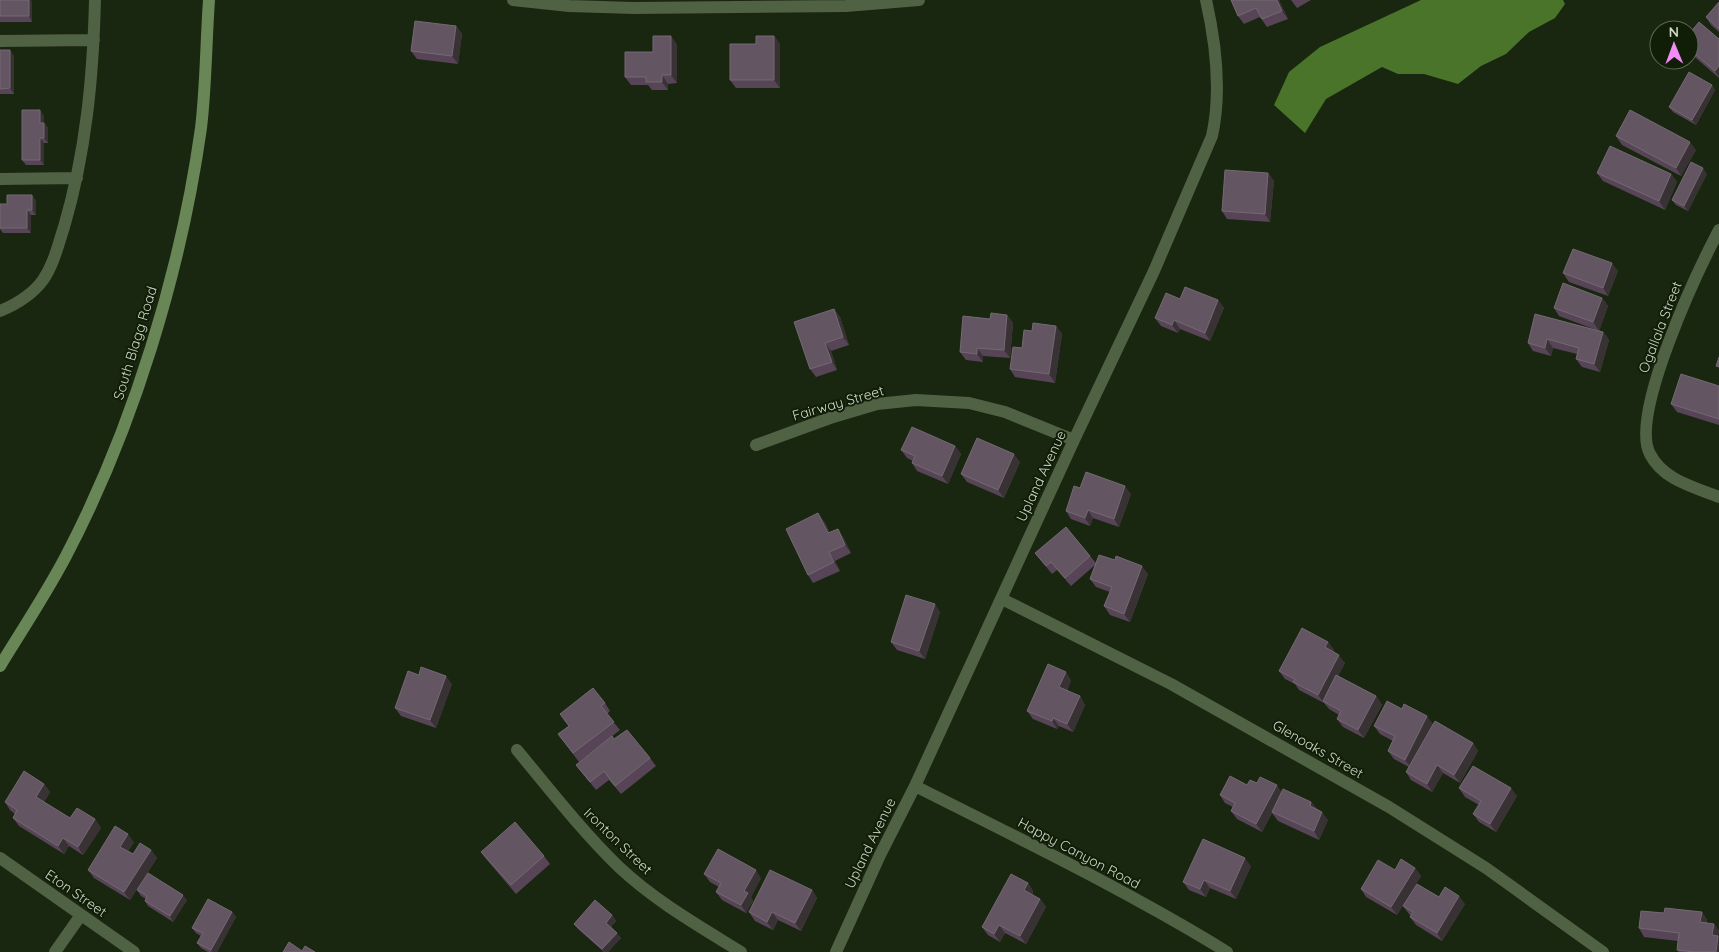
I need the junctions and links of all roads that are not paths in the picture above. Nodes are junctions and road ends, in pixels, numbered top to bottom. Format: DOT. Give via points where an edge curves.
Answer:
graph roads {
  1 [pos="94,0"];
  2 [pos="209,0"];
  3 [pos="514,0"];
  4 [pos="919,0"];
  5 [pos="1206,0"];
  6 [pos="846,3"];
  7 [pos="634,4"];
  8 [pos="94,40"];
  9 [pos="0,41"];
  10 [pos="76,178"];
  11 [pos="0,179"];
  12 [pos="1719,230"];
  13 [pos="0,311"];
  14 [pos="1074,440"];
  15 [pos="756,445"];
  16 [pos="1719,496"];
  17 [pos="1002,599"];
  18 [pos="0,666"];
  19 [pos="517,750"];
  20 [pos="915,786"];
  21 [pos="0,858"];
  22 [pos="81,915"];
  23 [pos="56,952"];
  24 [pos="134,952"];
  25 [pos="741,952"];
  26 [pos="836,952"];
  27 [pos="1227,952"];
  28 [pos="1603,952"];
  1 -- 8 [label="street"];
  2 -- 18 [label="main road, South Blagg Road" via="201,127 167,295 133,401 96,494 66,556"];
  3 -- 7 [label="street" via="569,6"];
  4 -- 6 [label="street"];
  5 -- 14 [label="street, Upland Avenue" via="1216,59 1217,114 1212,136 1154,271"];
  6 -- 7 [label="street"];
  8 -- 9 [label="street"];
  8 -- 10 [label="street" via="89,108"];
  10 -- 11 [label="street"];
  10 -- 13 [label="street" via="54,259 42,281 23,300"];
  12 -- 16 [label="street, Ogallala Street" via="1687,296 1655,379 1647,411 1645,439 1649,453 1660,469 1683,483"];
  14 -- 15 [label="street, Fairway Street" via="1005,412 978,405 916,400 877,404"];
  14 -- 17 [label="street, Upland Avenue"];
  17 -- 20 [label="street, Upland Avenue"];
  17 -- 28 [label="street, Glenoaks Street" via="1171,684 1389,807 1486,868"];
  19 -- 25 [label="street, Ironton Street" via="573,819 620,868 673,910"];
  20 -- 26 [label="street, Upland Avenue"];
  20 -- 27 [label="street, Happy Canyon Road" via="1076,867"];
  21 -- 22 [label="street, Eton Street"];
  22 -- 23 [label="street"];
  22 -- 24 [label="street, Eton Street"];
}
